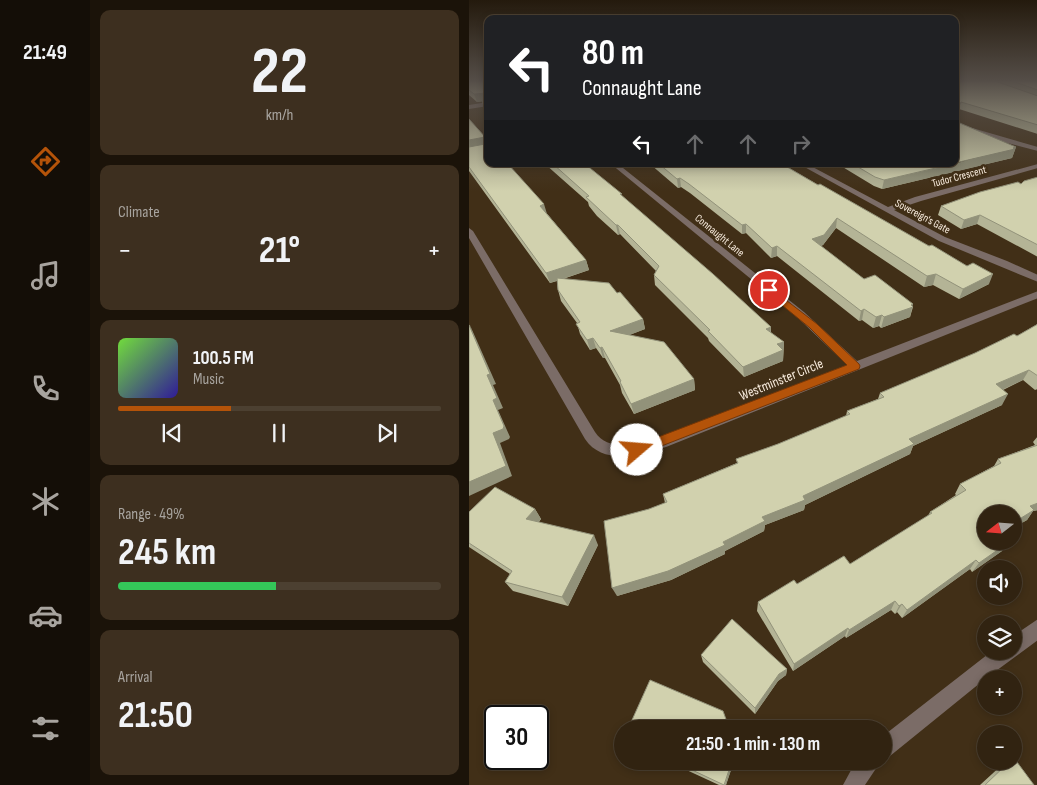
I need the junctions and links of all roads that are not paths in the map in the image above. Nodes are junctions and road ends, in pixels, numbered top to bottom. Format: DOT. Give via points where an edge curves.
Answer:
graph roads {
  1 [pos="959,126"];
  2 [pos="1037,149"];
  3 [pos="1037,166"];
  4 [pos="618,167"];
  5 [pos="808,167"];
  6 [pos="887,210"];
  7 [pos="469,231"];
  8 [pos="1037,278"];
  9 [pos="1037,294"];
  10 [pos="855,366"];
  11 [pos="1037,628"];
  12 [pos="1022,640"];
  13 [pos="996,660"];
  14 [pos="892,742"];
  15 [pos="862,770"];
  16 [pos="854,785"];
  1 -- 2 [label="street"];
  3 -- 6 [label="street, Tudor Crescent"];
  4 -- 10 [label="street, Connaught Lane" via="800,314"];
  5 -- 6 [label="street, Sovereign's Gate"];
  6 -- 8 [label="street, Sovereign's Gate" via="950,243"];
  7 -- 10 [label="street, Westminster Circle" via="585,427 597,444 614,450 637,450 661,443"];
  9 -- 10 [label="street, Westminster Circle"];
  11 -- 12 [label="street"];
  13 -- 14 [label="street"];
  15 -- 16 [label="street"];
}
